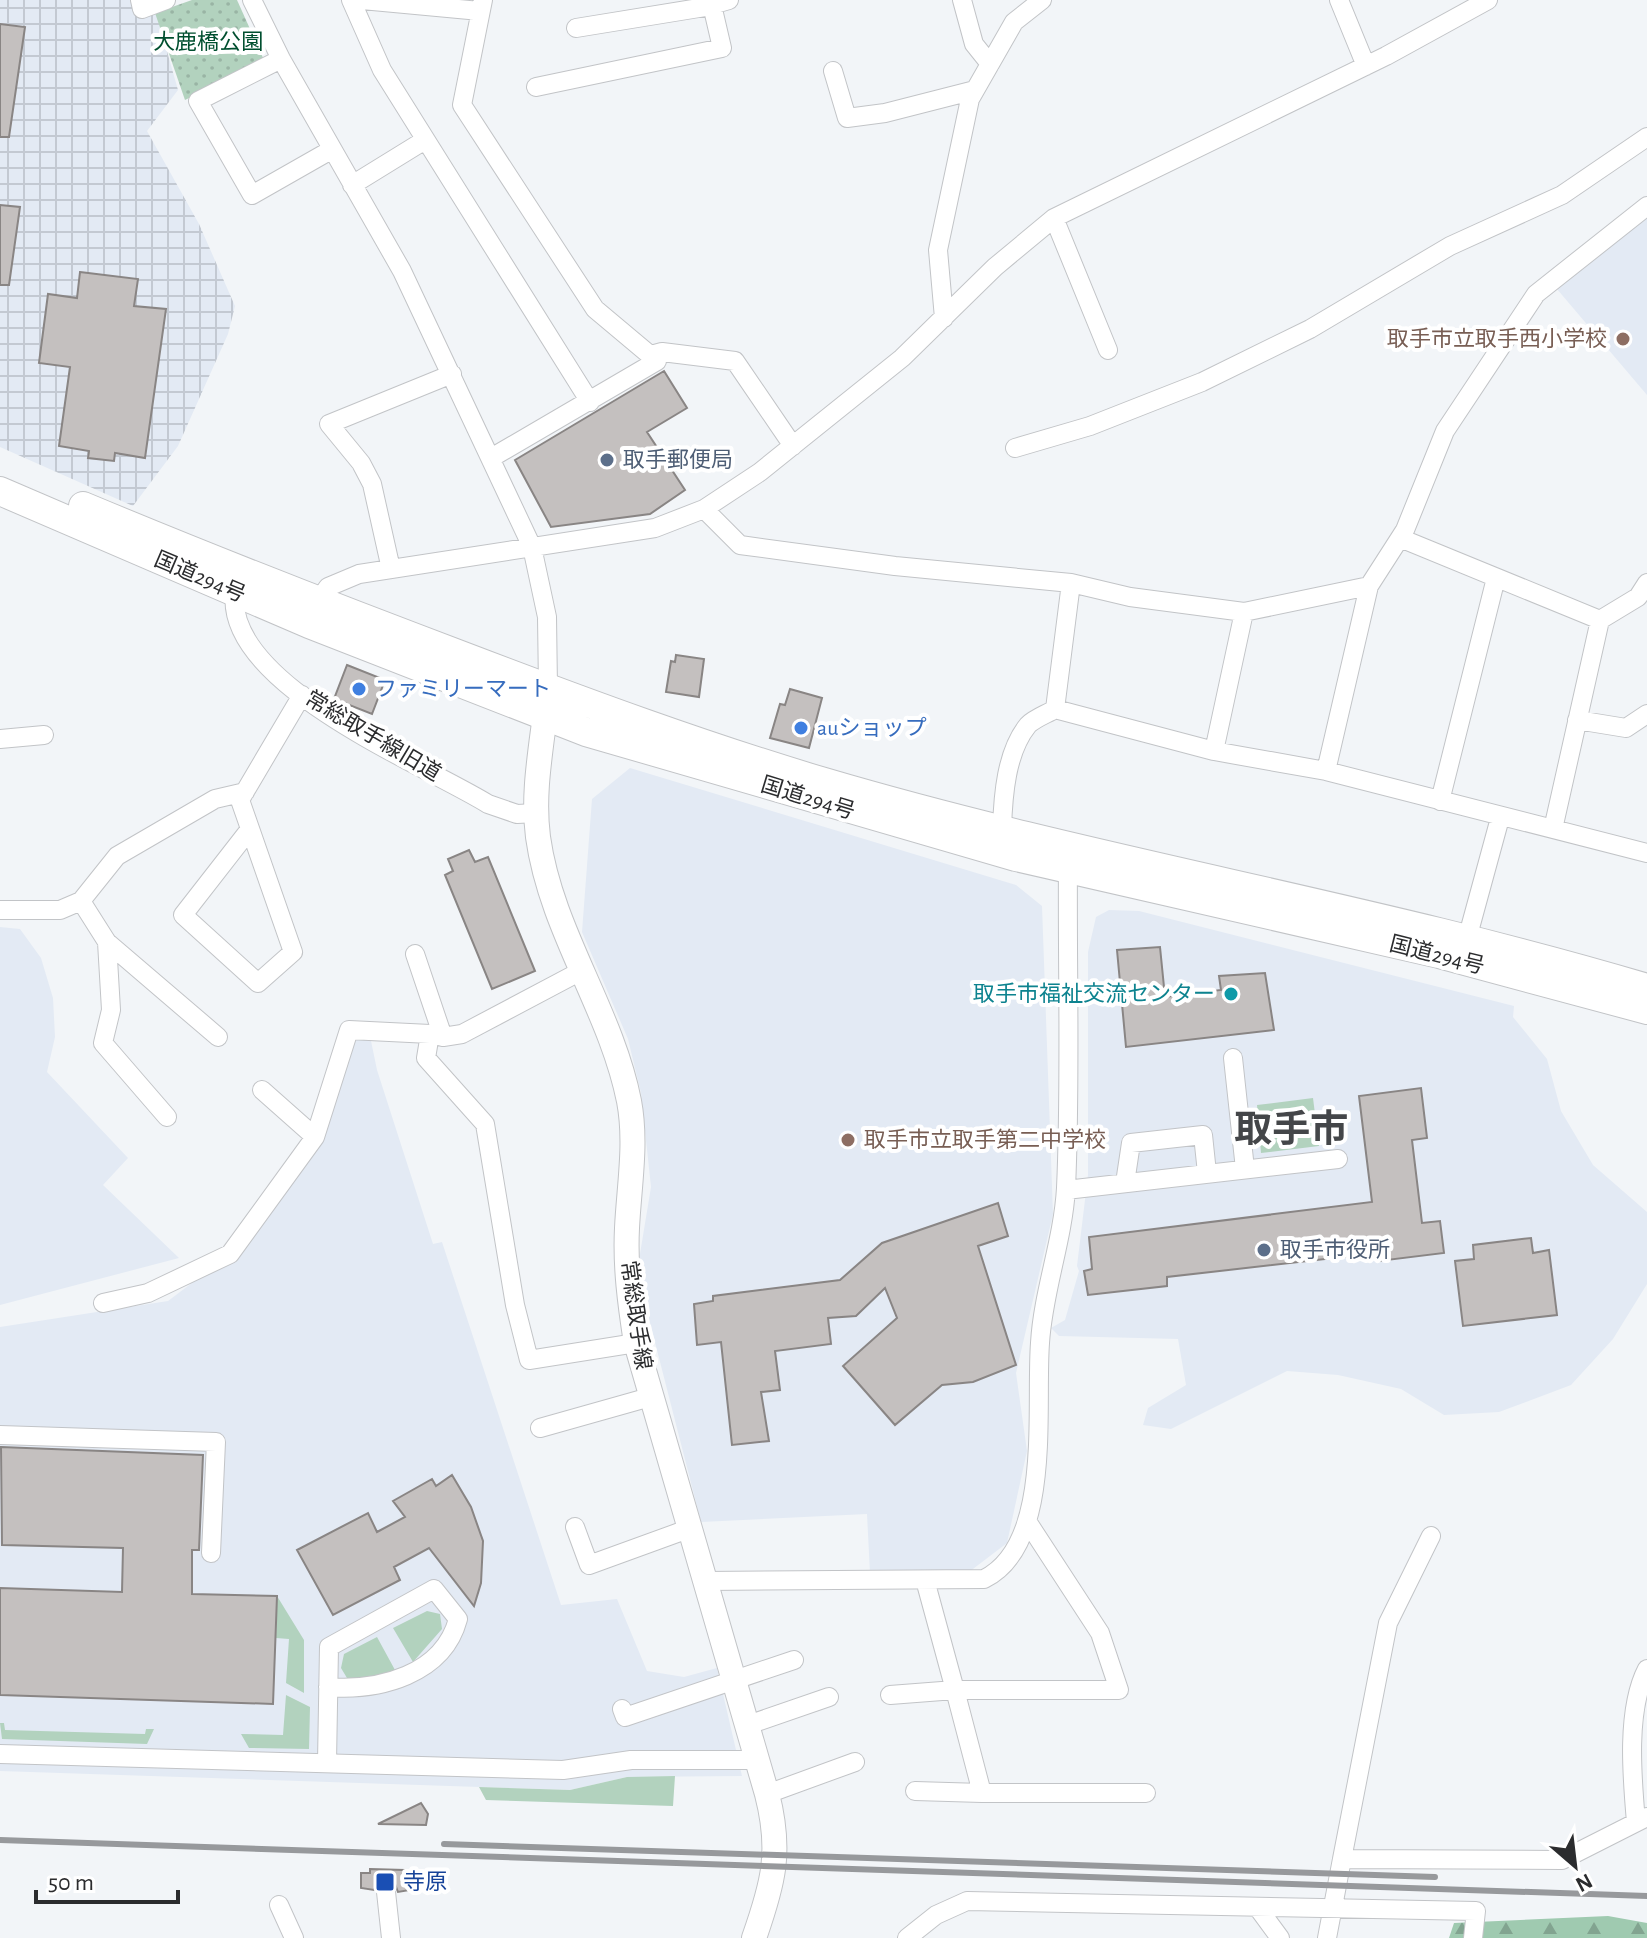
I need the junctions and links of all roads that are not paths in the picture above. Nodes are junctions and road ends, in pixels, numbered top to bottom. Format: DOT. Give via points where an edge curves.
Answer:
graph roads {
  1 [pos="140,0"];
  2 [pos="166,0"];
  3 [pos="252,0"];
  4 [pos="351,0"];
  5 [pos="362,0"];
  6 [pos="962,0"];
  7 [pos="1042,0"];
  8 [pos="1339,0"];
  9 [pos="1488,0"];
  10 [pos="721,3"];
  11 [pos="482,5"];
  12 [pos="576,28"];
  13 [pos="281,59"];
  14 [pos="990,64"];
  15 [pos="1366,66"];
  16 [pos="833,71"];
  17 [pos="536,87"];
  18 [pos="975,90"];
  19 [pos="1647,137"];
  20 [pos="425,140"];
  21 [pos="331,150"];
  22 [pos="352,185"];
  23 [pos="1647,206"];
  24 [pos="1054,218"];
  25 [pos="944,318"];
  26 [pos="1108,350"];
  27 [pos="651,355"];
  28 [pos="452,374"];
  29 [pos="590,402"];
  30 [pos="793,446"];
  31 [pos="1015,448"];
  32 [pos="491,458"];
  33 [pos="0,471"];
  34 [pos="0,491"];
  35 [pos="704,509"];
  36 [pos="1400,538"];
  37 [pos="532,547"];
  38 [pos="391,569"];
  39 [pos="1496,578"];
  40 [pos="237,582"];
  41 [pos="1071,583"];
  42 [pos="1647,583"];
  43 [pos="1369,586"];
  44 [pos="318,601"];
  45 [pos="1244,612"];
  46 [pos="1600,620"];
  47 [pos="548,688"];
  48 [pos="302,695"];
  49 [pos="1055,709"];
  50 [pos="1647,714"];
  51 [pos="545,718"];
  52 [pos="1577,720"];
  53 [pos="44,735"];
  54 [pos="0,739"];
  55 [pos="1214,751"];
  56 [pos="1326,771"];
  57 [pos="245,792"];
  58 [pos="1440,801"];
  59 [pos="536,813"];
  60 [pos="1500,818"];
  61 [pos="250,829"];
  62 [pos="1002,829"];
  63 [pos="1553,829"];
  64 [pos="1647,853"];
  65 [pos="1068,858"];
  66 [pos="81,901"];
  67 [pos="0,910"];
  68 [pos="107,942"];
  69 [pos="1464,950"];
  70 [pos="415,954"];
  71 [pos="581,971"];
  72 [pos="1647,988"];
  73 [pos="1647,1010"];
  74 [pos="437,1036"];
  75 [pos="218,1037"];
  76 [pos="1233,1058"];
  77 [pos="262,1090"];
  78 [pos="167,1117"];
  79 [pos="315,1137"];
  80 [pos="1338,1159"];
  81 [pos="1245,1169"];
  82 [pos="1207,1173"];
  83 [pos="1125,1183"];
  84 [pos="1066,1190"];
  85 [pos="103,1303"];
  86 [pos="636,1343"];
  87 [pos="650,1397"];
  88 [pos="540,1428"];
  89 [pos="0,1435"];
  90 [pos="1027,1521"];
  91 [pos="575,1527"];
  92 [pos="688,1529"];
  93 [pos="1431,1536"];
  94 [pos="211,1553"];
  95 [pos="925,1580"];
  96 [pos="704,1581"];
  97 [pos="794,1660"];
  98 [pos="1647,1669"];
  99 [pos="733,1683"];
  100 [pos="328,1687"];
  101 [pos="955,1690"];
  102 [pos="890,1695"];
  103 [pos="829,1697"];
  104 [pos="622,1709"];
  105 [pos="745,1726"];
  106 [pos="0,1754"];
  107 [pos="755,1760"];
  108 [pos="327,1762"];
  109 [pos="855,1762"];
  110 [pos="915,1791"];
  111 [pos="982,1793"];
  112 [pos="1146,1793"];
  113 [pos="767,1794"];
  114 [pos="1642,1820"];
  115 [pos="1342,1859"];
  116 [pos="386,1892"];
  117 [pos="279,1905"];
  118 [pos="1258,1908"];
  119 [pos="1334,1910"];
  120 [pos="294,1938"];
  121 [pos="391,1938"];
  122 [pos="754,1938"];
  123 [pos="907,1938"];
  124 [pos="1280,1938"];
  125 [pos="1327,1938"];
  126 [pos="1473,1938"];
  1 -- 2 [label="street" via="142,9"];
  3 -- 13 [label="street"];
  4 -- 20 [label="street" via="382,70"];
  5 -- 11 [label="street"];
  6 -- 14 [label="street" via="974,44"];
  7 -- 14 [label="street" via="1014,22"];
  8 -- 15 [label="street"];
  9 -- 15 [label="street"];
  10 -- 12 [label="street"];
  10 -- 17 [label="street" via="722,48"];
  11 -- 27 [label="street" via="462,105 595,309"];
  13 -- 21 [label="street"];
  13 -- 21 [label="street" via="198,101 252,195"];
  14 -- 18 [label="street"];
  15 -- 24 [label="street"];
  16 -- 18 [label="street" via="847,118"];
  18 -- 25 [label="street" via="938,250"];
  19 -- 31 [label="street" via="1562,195 1450,246 1310,329 1216,375 1090,426"];
  20 -- 22 [label="street"];
  20 -- 29 [label="street"];
  21 -- 22 [label="street"];
  22 -- 28 [label="street"];
  23 -- 36 [label="street" via="1536,294 1445,431"];
  24 -- 25 [label="street"];
  24 -- 26 [label="street"];
  25 -- 30 [label="street"];
  27 -- 29 [label="street" via="657,361"];
  27 -- 30 [label="street" via="735,361"];
  28 -- 32 [label="street"];
  28 -- 38 [label="street" via="329,424 372,484"];
  29 -- 32 [label="street"];
  30 -- 35 [label="street"];
  32 -- 37 [label="street"];
  33 -- 40 [label="highway, 国道294号"];
  34 -- 40 [label="highway, 国道294号"];
  35 -- 37 [label="street" via="655,528"];
  35 -- 41 [label="street" via="740,545"];
  36 -- 39 [label="street"];
  36 -- 43 [label="street"];
  37 -- 38 [label="street"];
  37 -- 47 [label="street" via="547,617"];
  38 -- 44 [label="street" via="344,578"];
  39 -- 46 [label="street"];
  39 -- 58 [label="street"];
  40 -- 44 [label="highway, 国道294号"];
  40 -- 48 [label="street, 常総取手線旧道" via="233,604 242,634 277,676"];
  40 -- 51 [label="highway, 国道294号"];
  41 -- 45 [label="street" via="1130,597"];
  41 -- 49 [label="street"];
  42 -- 46 [label="street" via="1638,597"];
  43 -- 45 [label="street"];
  43 -- 56 [label="street"];
  44 -- 47 [label="highway, 国道294号"];
  45 -- 55 [label="street"];
  46 -- 52 [label="street"];
  47 -- 51 [label="main road, 常総取手線"];
  47 -- 62 [label="highway, 国道294号" via="824,782"];
  48 -- 57 [label="street"];
  48 -- 59 [label="street, 常総取手線旧道" via="326,714 500,810"];
  49 -- 55 [label="street"];
  49 -- 62 [label="street" via="1030,722 1016,745"];
  50 -- 52 [label="street" via="1626,728"];
  51 -- 59 [label="main road, 常総取手線"];
  51 -- 65 [label="highway, 国道294号" via="851,811"];
  52 -- 63 [label="street"];
  53 -- 54 [label="street"];
  55 -- 56 [label="street"];
  56 -- 58 [label="street"];
  57 -- 61 [label="street" via="240,800"];
  57 -- 66 [label="street" via="215,799 117,856"];
  58 -- 60 [label="street"];
  59 -- 71 [label="main road, 常総取手線" via="551,892"];
  60 -- 63 [label="street"];
  60 -- 69 [label="street"];
  61 -- 61 [label="street" via="293,952 258,983 183,915"];
  62 -- 65 [label="highway, 国道294号"];
  63 -- 64 [label="street"];
  65 -- 69 [label="highway, 国道294号"];
  65 -- 84 [label="street"];
  66 -- 67 [label="street" via="60,910"];
  66 -- 68 [label="street"];
  68 -- 75 [label="street"];
  68 -- 78 [label="street" via="111,1010 103,1043"];
  69 -- 72 [label="highway, 国道294号"];
  69 -- 73 [label="highway, 国道294号"];
  70 -- 74 [label="street"];
  71 -- 74 [label="street" via="462,1034"];
  71 -- 86 [label="main road, 常総取手線" via="622,1072 629,1104 633,1139 627,1277"];
  74 -- 79 [label="street" via="349,1030"];
  74 -- 86 [label="street" via="426,1058 485,1124 529,1360"];
  76 -- 81 [label="street"];
  77 -- 79 [label="street"];
  79 -- 85 [label="street" via="230,1254 148,1293"];
  80 -- 81 [label="street"];
  81 -- 82 [label="street"];
  82 -- 83 [label="street"];
  82 -- 83 [label="street" via="1203,1135 1131,1143"];
  83 -- 84 [label="street"];
  84 -- 90 [label="street" via="1040,1341 1039,1446"];
  86 -- 87 [label="main road, 常総取手線"];
  87 -- 88 [label="street"];
  87 -- 92 [label="main road, 常総取手線"];
  89 -- 94 [label="street" via="216,1442"];
  90 -- 95 [label="street" via="1017,1550 996,1573 984,1579"];
  90 -- 101 [label="street" via="1100,1633 1119,1690"];
  91 -- 92 [label="street" via="589,1565"];
  92 -- 96 [label="main road, 常総取手線"];
  93 -- 115 [label="street" via="1388,1623"];
  95 -- 96 [label="street"];
  95 -- 101 [label="street"];
  96 -- 99 [label="main road, 常総取手線"];
  97 -- 99 [label="street"];
  98 -- 114 [label="street" via="1639,1685 1632,1770"];
  99 -- 104 [label="street" via="625,1717"];
  99 -- 105 [label="main road, 常総取手線"];
  100 -- 100 [label="street" via="329,1647 434,1589 458,1619 450,1639 409,1675 372,1687"];
  100 -- 108 [label="street"];
  101 -- 102 [label="street"];
  101 -- 111 [label="street"];
  103 -- 105 [label="street"];
  105 -- 107 [label="main road, 常総取手線"];
  106 -- 108 [label="street"];
  107 -- 108 [label="street" via="631,1760 563,1770"];
  107 -- 113 [label="main road, 常総取手線"];
  109 -- 113 [label="street"];
  110 -- 111 [label="street"];
  111 -- 112 [label="street"];
  113 -- 122 [label="main road, 常総取手線" via="776,1837 775,1868"];
  114 -- 115 [label="street" via="1562,1860"];
  115 -- 119 [label="street"];
  116 -- 121 [label="street"];
  117 -- 120 [label="street"];
  118 -- 119 [label="street"];
  118 -- 123 [label="street" via="967,1901 936,1915"];
  118 -- 124 [label="street"];
  119 -- 125 [label="street"];
  119 -- 126 [label="street" via="1476,1911"];
}
